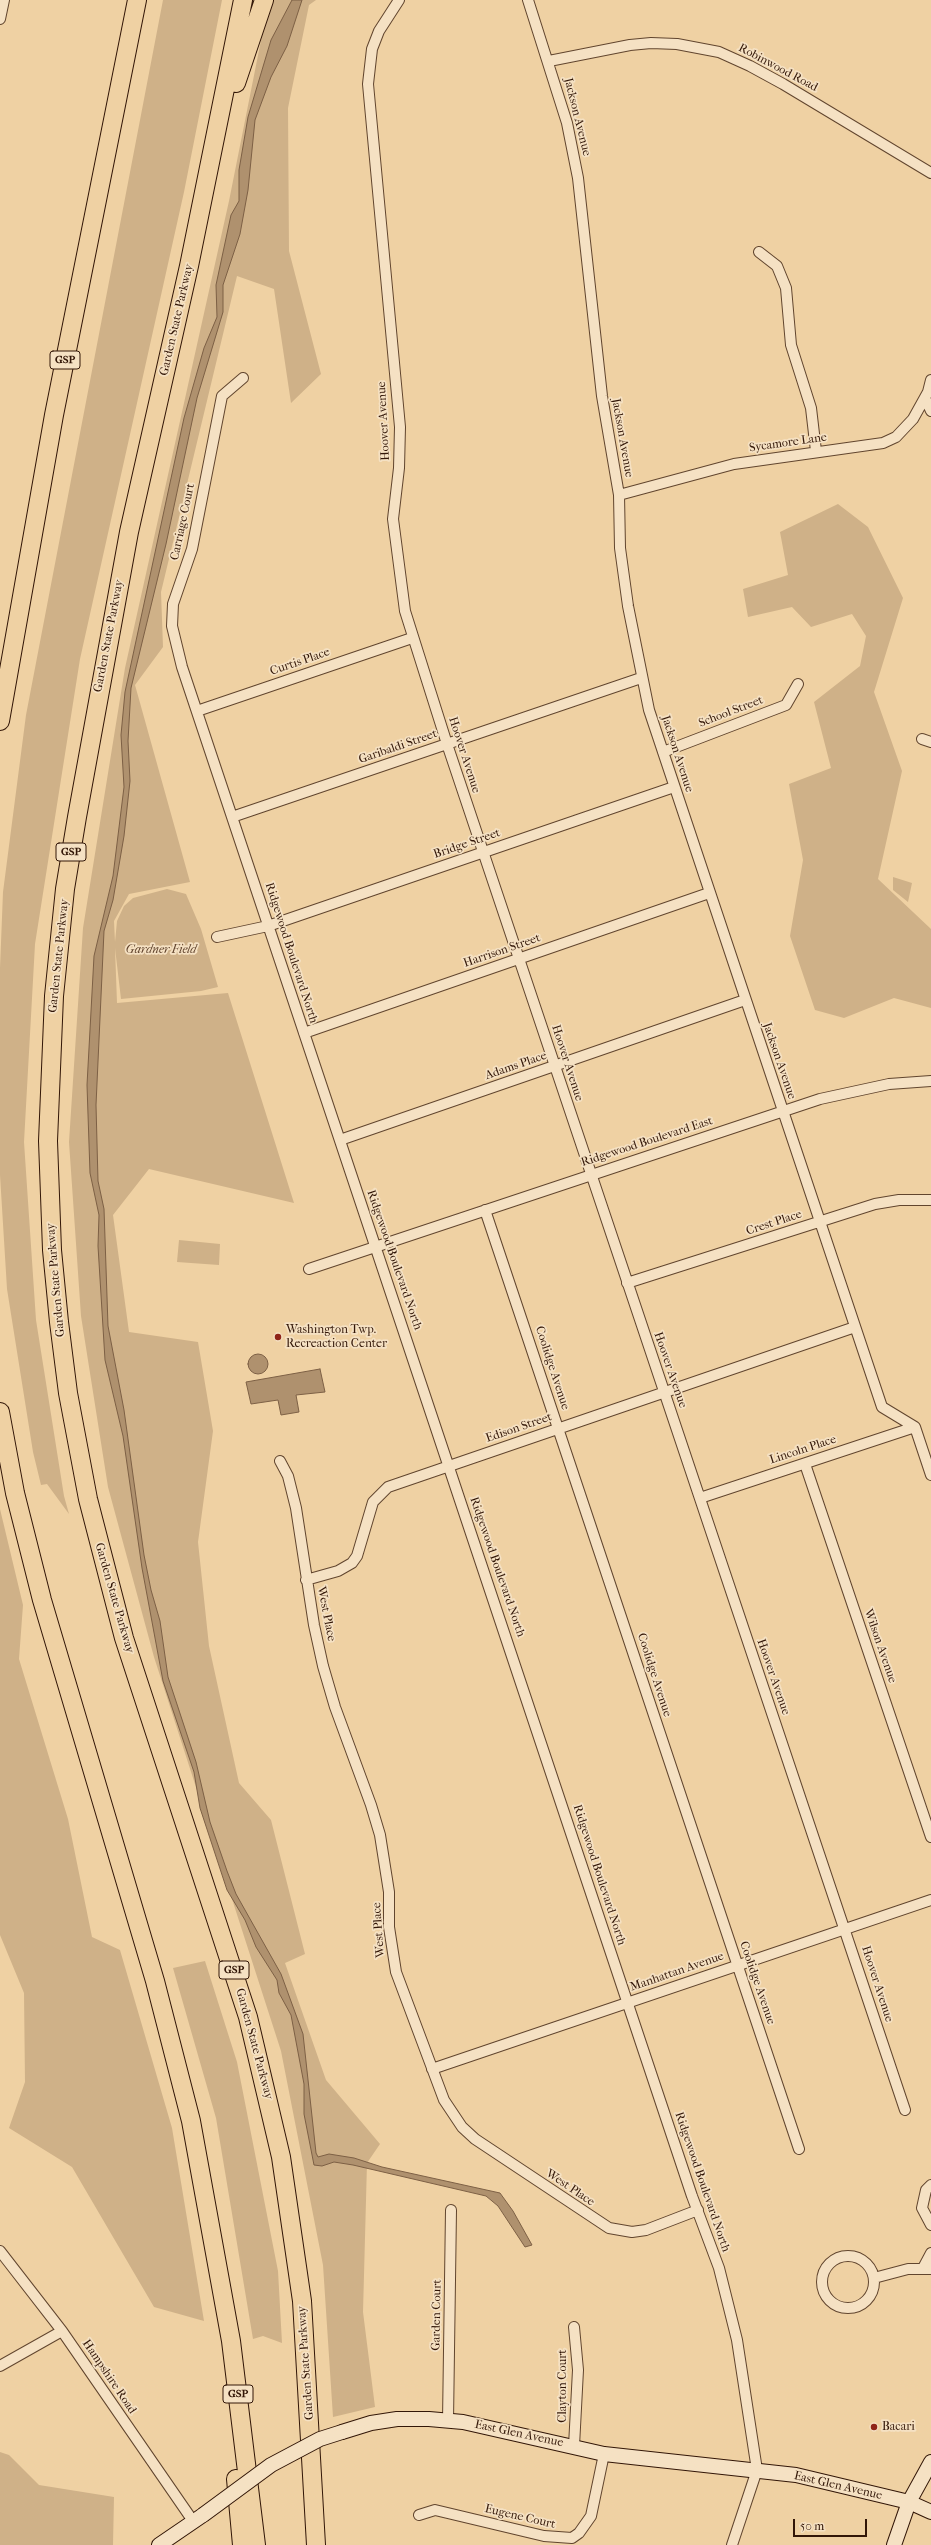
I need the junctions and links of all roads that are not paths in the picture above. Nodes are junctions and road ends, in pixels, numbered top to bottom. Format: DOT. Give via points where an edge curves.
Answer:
graph roads {
  1 [pos="4,0"];
  2 [pos="137,0"];
  3 [pos="242,0"];
  4 [pos="264,0"];
  5 [pos="399,0"];
  6 [pos="528,0"];
  7 [pos="0,19"];
  8 [pos="549,61"];
  9 [pos="931,173"];
  10 [pos="759,252"];
  11 [pos="189,266"];
  12 [pos="243,378"];
  13 [pos="931,380"];
  14 [pos="925,398"];
  15 [pos="931,411"];
  16 [pos="816,451"];
  17 [pos="619,494"];
  18 [pos="412,638"];
  19 [pos="641,678"];
  20 [pos="186,679"];
  21 [pos="798,684"];
  22 [pos="197,711"];
  23 [pos="0,721"];
  24 [pos="447,744"];
  25 [pos="662,752"];
  26 [pos="674,787"];
  27 [pos="232,817"];
  28 [pos="483,853"];
  29 [pos="709,893"];
  30 [pos="268,926"];
  31 [pos="218,937"];
  32 [pos="519,959"];
  33 [pos="745,1000"];
  34 [pos="304,1033"];
  35 [pos="554,1066"];
  36 [pos="931,1081"];
  37 [pos="782,1111"];
  38 [pos="340,1140"];
  39 [pos="591,1175"];
  40 [pos="931,1200"];
  41 [pos="485,1210"];
  42 [pos="820,1222"];
  43 [pos="375,1246"];
  44 [pos="309,1269"];
  45 [pos="627,1283"];
  46 [pos="855,1327"];
  47 [pos="664,1392"];
  48 [pos="0,1412"];
  49 [pos="915,1427"];
  50 [pos="558,1428"];
  51 [pos="280,1461"];
  52 [pos="805,1464"];
  53 [pos="449,1466"];
  54 [pos="931,1475"];
  55 [pos="700,1498"];
  56 [pos="306,1580"];
  57 [pos="931,1837"];
  58 [pos="931,1900"];
  59 [pos="845,1930"];
  60 [pos="737,1966"];
  61 [pos="628,2003"];
  62 [pos="432,2069"];
  63 [pos="905,2110"];
  64 [pos="799,2149"];
  65 [pos="931,2185"];
  66 [pos="451,2210"];
  67 [pos="698,2210"];
  68 [pos="931,2225"];
  69 [pos="0,2251"];
  70 [pos="931,2253"];
  71 [pos="218,2263"];
  72 [pos="927,2268"];
  73 [pos="874,2278"];
  74 [pos="574,2326"];
  75 [pos="62,2332"];
  76 [pos="0,2366"];
  77 [pos="448,2421"];
  78 [pos="574,2446"];
  79 [pos="604,2454"];
  80 [pos="931,2462"];
  81 [pos="757,2470"];
  82 [pos="909,2502"];
  83 [pos="931,2512"];
  84 [pos="419,2515"];
  85 [pos="198,2518"];
  86 [pos="159,2545"];
  87 [pos="242,2545"];
  88 [pos="256,2545"];
  89 [pos="316,2545"];
  90 [pos="732,2545"];
  91 [pos="894,2545"];
  1 -- 7 [label="street"];
  2 -- 23 [label="highway, GSP" via="45,465"];
  3 -- 11 [label="highway, Garden State Parkway / GSP"];
  4 -- 11 [label="highway" via="234,89"];
  5 -- 18 [label="street, Hoover Avenue" via="379,31 372,49 368,84 400,428 394,537 398,575"];
  6 -- 8 [label="street, Jackson Avenue"];
  8 -- 9 [label="street, Robinwood Road" via="651,43 677,44 719,52 783,84"];
  8 -- 17 [label="street, Jackson Avenue" via="567,123 578,178 602,396"];
  10 -- 16 [label="street" via="777,266 786,288 791,345 811,408"];
  11 -- 89 [label="highway, Garden State Parkway / GSP" via="121,575 65,889 50,1070 48,1141 52,1250 68,1392 100,1548 124,1638 242,1995 276,2129 293,2228 302,2301"];
  12 -- 20 [label="street, Carriage Court" via="222,396 192,550 173,604 172,626"];
  13 -- 14 [label="street, Sycamore Lane"];
  14 -- 15 [label="street"];
  14 -- 16 [label="street, Sycamore Lane" via="905,429 883,443"];
  16 -- 17 [label="street, Sycamore Lane" via="734,464"];
  17 -- 19 [label="street, Jackson Avenue" via="620,548"];
  18 -- 22 [label="street, Curtis Place"];
  18 -- 24 [label="street, Hoover Avenue"];
  19 -- 24 [label="street, Garibaldi Street"];
  19 -- 25 [label="street, Jackson Avenue"];
  20 -- 22 [label="street, Ridgewood Boulevard North"];
  21 -- 25 [label="street, School Street" via="786,705"];
  22 -- 27 [label="street, Ridgewood Boulevard North"];
  24 -- 27 [label="street, Garibaldi Street"];
  24 -- 28 [label="street, Hoover Avenue"];
  25 -- 26 [label="street, Jackson Avenue"];
  26 -- 28 [label="street, Bridge Street"];
  26 -- 29 [label="street, Jackson Avenue"];
  27 -- 30 [label="street, Ridgewood Boulevard North"];
  28 -- 30 [label="street, Bridge Street"];
  28 -- 32 [label="street, Hoover Avenue"];
  29 -- 32 [label="street, Harrison Street"];
  29 -- 33 [label="street, Jackson Avenue"];
  30 -- 31 [label="street"];
  30 -- 34 [label="street, Ridgewood Boulevard North"];
  32 -- 34 [label="street, Harrison Street"];
  32 -- 35 [label="street, Hoover Avenue"];
  33 -- 35 [label="street, Adams Place"];
  33 -- 37 [label="street, Jackson Avenue"];
  34 -- 38 [label="street, Ridgewood Boulevard North"];
  35 -- 38 [label="street, Adams Place"];
  35 -- 39 [label="street, Hoover Avenue"];
  36 -- 37 [label="street, Ridgewood Boulevard East" via="907,1081 854,1090"];
  37 -- 39 [label="street, Ridgewood Boulevard East"];
  37 -- 42 [label="street, Jackson Avenue"];
  38 -- 43 [label="street, Ridgewood Boulevard North"];
  39 -- 41 [label="street, Ridgewood Boulevard East"];
  39 -- 45 [label="street, Hoover Avenue"];
  40 -- 42 [label="street, Crest Place" via="899,1200 875,1204"];
  41 -- 43 [label="street, Ridgewood Boulevard East"];
  41 -- 50 [label="street, Coolidge Avenue"];
  42 -- 45 [label="street, Crest Place"];
  42 -- 46 [label="street, Jackson Avenue"];
  43 -- 44 [label="street, Ridgewood Boulevard East"];
  43 -- 53 [label="street, Ridgewood Boulevard North"];
  45 -- 47 [label="street, Hoover Avenue"];
  46 -- 47 [label="street, Edison Street"];
  46 -- 49 [label="street, Jackson Avenue" via="882,1407"];
  47 -- 50 [label="street, Edison Street"];
  47 -- 55 [label="street, Hoover Avenue"];
  48 -- 71 [label="highway, GSP" via="15,1493 42,1600 150,1961 182,2079 205,2185"];
  49 -- 52 [label="street, Lincoln Place"];
  49 -- 54 [label="street"];
  50 -- 53 [label="street, Edison Street"];
  50 -- 60 [label="street, Coolidge Avenue"];
  51 -- 56 [label="street, West Place" via="288,1476 296,1508"];
  52 -- 55 [label="street, Lincoln Place"];
  52 -- 57 [label="street, Wilson Avenue"];
  53 -- 56 [label="street, Edison Street" via="400,1482 380,1494 368,1511 359,1548 352,1563 338,1571"];
  53 -- 61 [label="street, Ridgewood Boulevard North"];
  55 -- 59 [label="street, Hoover Avenue"];
  56 -- 62 [label="street, West Place" via="317,1638 335,1707 380,1835 389,1892 389,1927 396,1972"];
  58 -- 59 [label="street, Manhattan Avenue"];
  59 -- 60 [label="street, Manhattan Avenue"];
  59 -- 63 [label="street, Hoover Avenue"];
  60 -- 61 [label="street, Manhattan Avenue"];
  60 -- 64 [label="street, Coolidge Avenue"];
  61 -- 62 [label="street, Manhattan Avenue"];
  61 -- 67 [label="street, Ridgewood Boulevard North"];
  62 -- 67 [label="street, West Place" via="450,2111 475,2139 598,2223 621,2232 632,2232 646,2230"];
  65 -- 68 [label="street" via="926,2190 922,2208"];
  66 -- 77 [label="street, Garden Court"];
  67 -- 81 [label="street, Ridgewood Boulevard North" via="719,2268 736,2332"];
  69 -- 75 [label="street, Hampshire Road"];
  70 -- 72 [label="street"];
  71 -- 87 [label="highway, GSP"];
  71 -- 88 [label="highway, GSP" via="231,2341"];
  72 -- 73 [label="street" via="894,2271"];
  73 -- 73 [label="street" via="867,2264 860,2259 844,2256 829,2263 824,2269 821,2286 830,2302 838,2307 856,2308 871,2296"];
  74 -- 78 [label="street, Clayton Court" via="578,2370"];
  75 -- 76 [label="street"];
  75 -- 85 [label="street, Hampshire Road"];
  77 -- 78 [label="street, East Glen Avenue"];
  77 -- 85 [label="street, East Glen Avenue, bridge" via="397,2420 371,2423 320,2439 271,2465"];
  78 -- 79 [label="street, East Glen Avenue"];
  79 -- 81 [label="street, East Glen Avenue"];
  79 -- 84 [label="street, Eugene Court" via="591,2516 580,2533 572,2538 544,2536 435,2510"];
  80 -- 82 [label="street"];
  81 -- 82 [label="street, East Glen Avenue" via="796,2475"];
  81 -- 90 [label="street"];
  82 -- 83 [label="street, East Glen Avenue"];
  82 -- 91 [label="street"];
  85 -- 86 [label="street, East Glen Avenue"];
}
